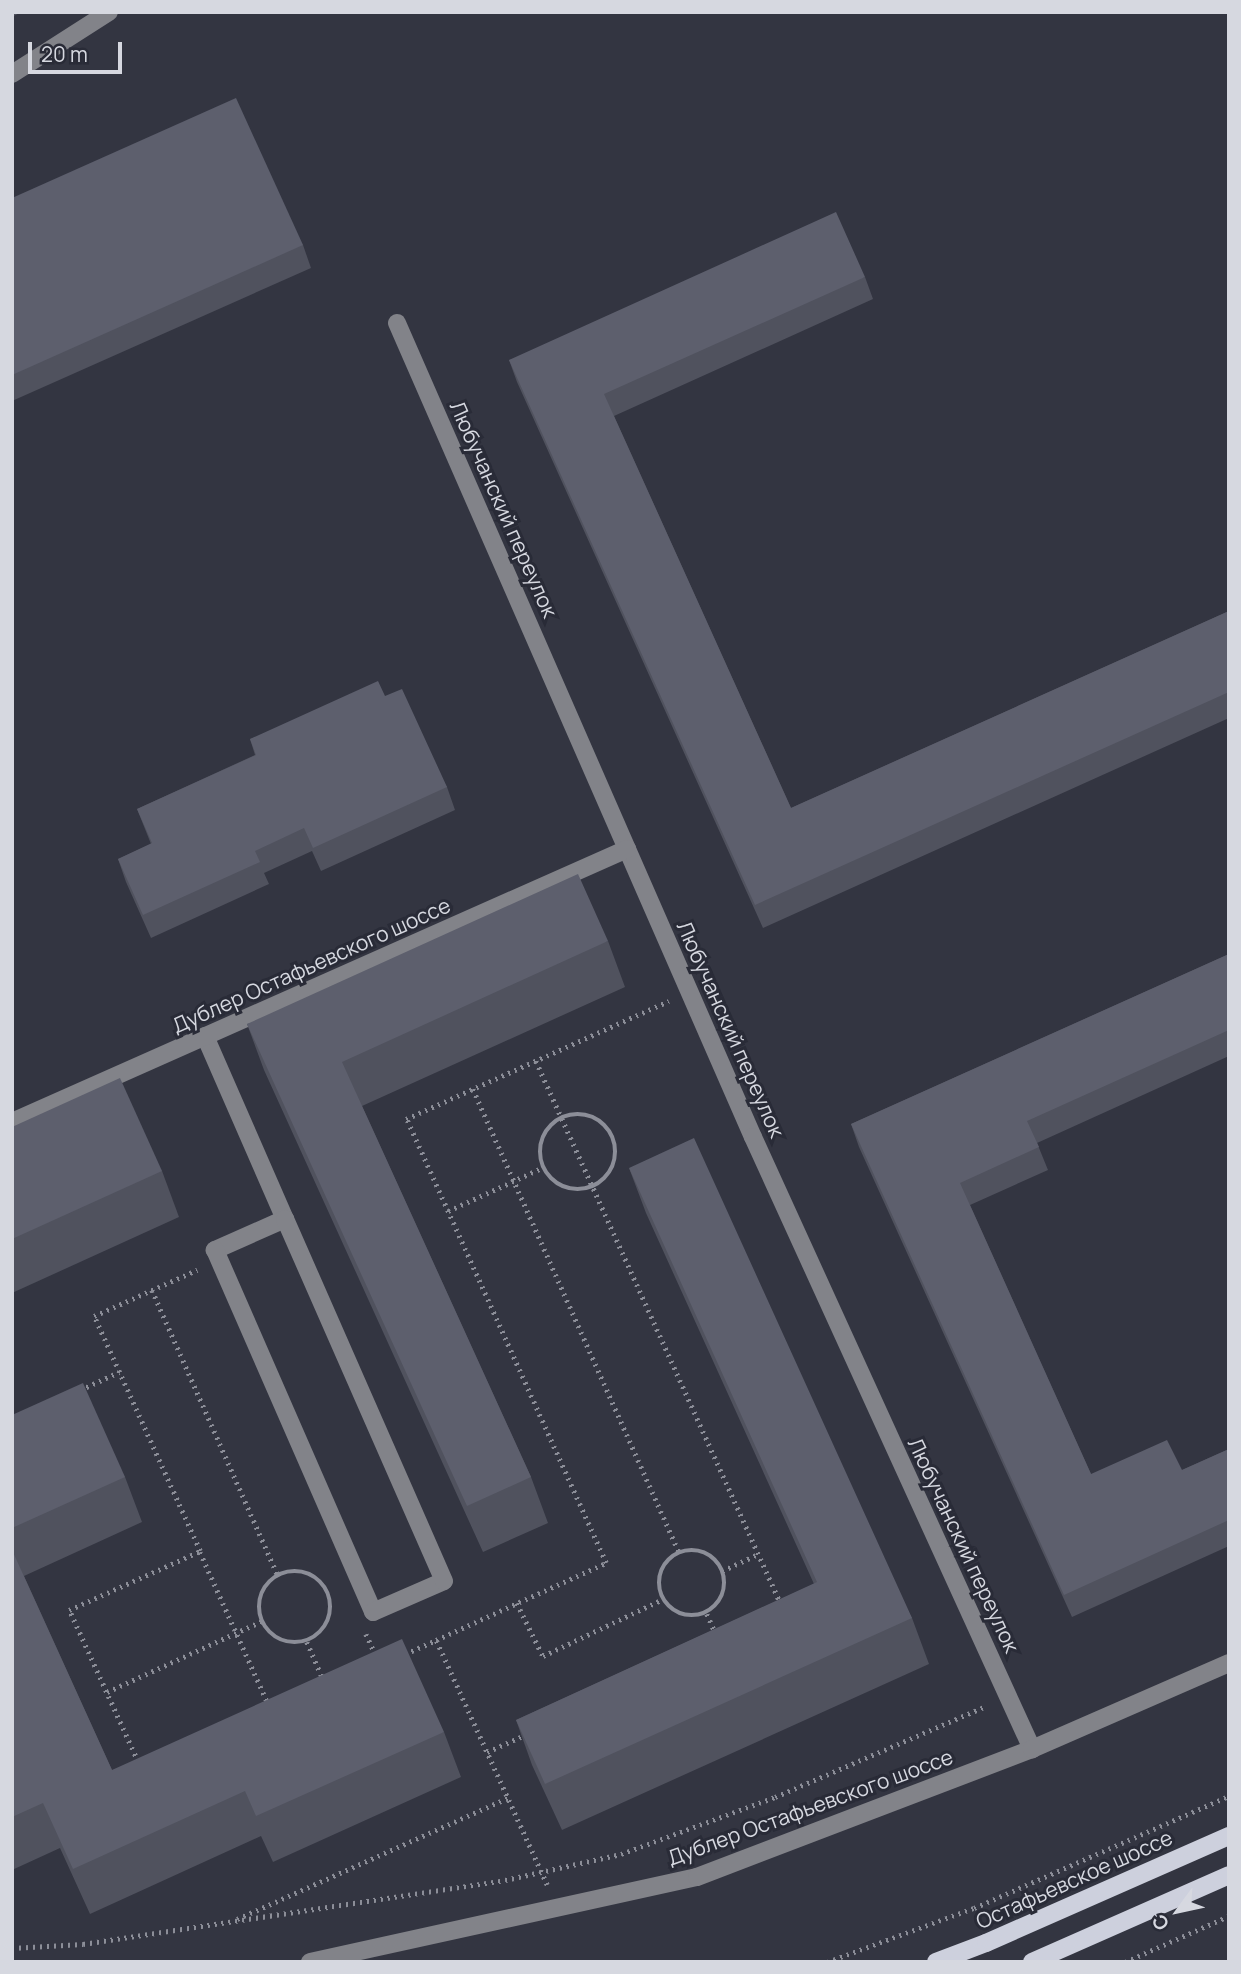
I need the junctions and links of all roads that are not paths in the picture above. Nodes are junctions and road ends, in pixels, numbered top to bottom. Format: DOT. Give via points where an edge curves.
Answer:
graph roads {
  1 [pos="109,12"];
  2 [pos="12,74"];
  3 [pos="397,323"];
  4 [pos="627,849"];
  5 [pos="205,1036"];
  6 [pos="12,1122"];
  7 [pos="285,1219"];
  8 [pos="1229,1663"];
  9 [pos="1032,1749"];
  10 [pos="1229,1836"];
  11 [pos="1229,1875"];
  12 [pos="310,1962"];
  13 [pos="936,1962"];
  14 [pos="1032,1962"];
  1 -- 2 [label="street"];
  3 -- 4 [label="street, Любучанский переулок"];
  4 -- 5 [label="street, Дублер Остафьевского шоссе"];
  4 -- 9 [label="street, Любучанский переулок"];
  5 -- 6 [label="street, Дублер Остафьевского шоссе"];
  5 -- 7 [label="street"];
  7 -- 7 [label="street" via="215,1250 373,1612 444,1581"];
  8 -- 9 [label="street, Дублер Остафьевского шоссе"];
  9 -- 12 [label="street, Дублер Остафьевского шоссе" via="697,1877"];
  10 -- 13 [label="main road, Остафьевское шоссе"];
  11 -- 14 [label="main road"];
}
